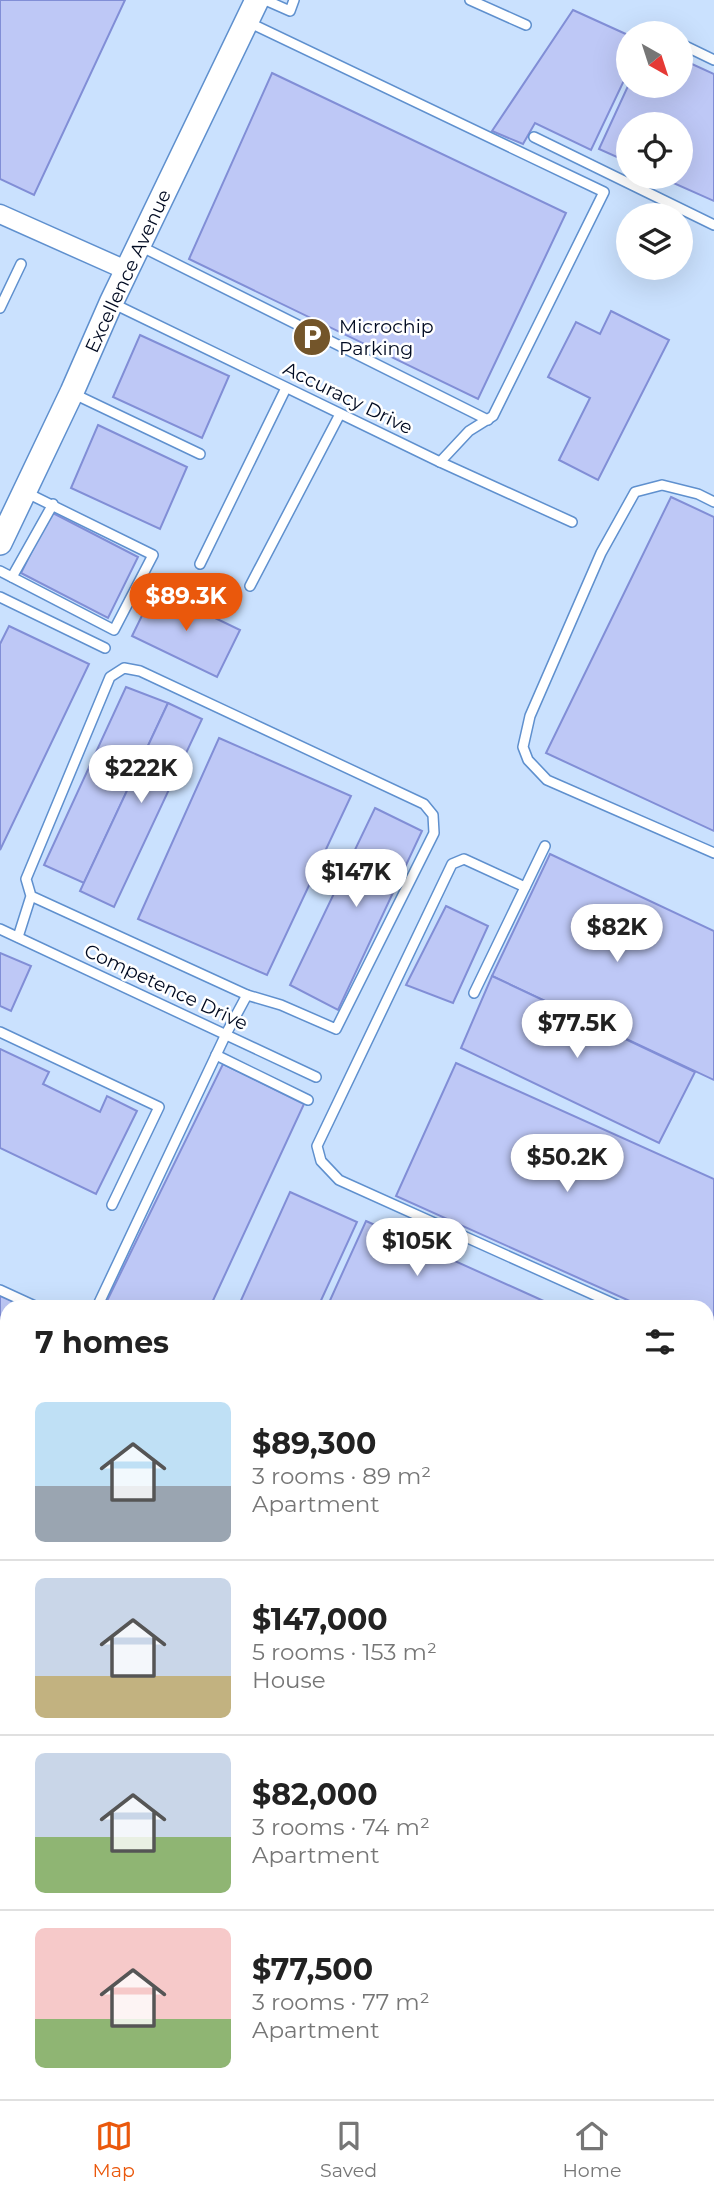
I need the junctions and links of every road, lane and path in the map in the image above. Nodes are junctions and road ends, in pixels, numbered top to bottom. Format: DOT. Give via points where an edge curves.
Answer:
graph roads {
  1 [pos="257,0"];
  2 [pos="265,0"];
  3 [pos="295,0"];
  4 [pos="470,0"];
  5 [pos="246,21"];
  6 [pos="526,25"];
  7 [pos="693,50"];
  8 [pos="714,60"];
  9 [pos="534,137"];
  10 [pos="0,214"];
  11 [pos="714,225"];
  12 [pos="140,246"];
  13 [pos="21,264"];
  14 [pos="128,271"];
  15 [pos="111,303"];
  16 [pos="0,308"];
  17 [pos="286,388"];
  18 [pos="72,393"];
  19 [pos="340,414"];
  20 [pos="488,419"];
  21 [pos="200,454"];
  22 [pos="440,462"];
  23 [pos="23,491"];
  24 [pos="714,502"];
  25 [pos="53,504"];
  26 [pos="572,522"];
  27 [pos="0,543"];
  28 [pos="200,565"];
  29 [pos="0,571"];
  30 [pos="12,577"];
  31 [pos="250,586"];
  32 [pos="0,597"];
  33 [pos="105,648"];
  34 [pos="545,846"];
  35 [pos="714,853"];
  36 [pos="525,887"];
  37 [pos="31,896"];
  38 [pos="0,929"];
  39 [pos="18,937"];
  40 [pos="474,993"];
  41 [pos="247,995"];
  42 [pos="0,1031"];
  43 [pos="226,1034"];
  44 [pos="216,1055"];
  45 [pos="316,1077"];
  46 [pos="308,1100"];
  47 [pos="112,1205"];
  48 [pos="0,1290"];
  49 [pos="22,1300"];
  50 [pos="100,1300"];
  51 [pos="605,1300"];
  1 -- 5 [label="street, Excellence Avenue"];
  2 -- 3 [label="lane" via="290,11"];
  4 -- 6 [label="lane"];
  5 -- 12 [label="street, Excellence Avenue"];
  5 -- 20 [label="lane" via="604,192"];
  7 -- 8 [label="lane"];
  9 -- 11 [label="lane"];
  10 -- 14 [label="street"];
  12 -- 14 [label="street, Excellence Avenue"];
  12 -- 20 [label="lane"];
  13 -- 16 [label="lane"];
  14 -- 15 [label="street, Excellence Avenue"];
  15 -- 17 [label="lane, Accuracy Drive"];
  15 -- 18 [label="street, Excellence Avenue"];
  17 -- 19 [label="lane, Accuracy Drive"];
  17 -- 28 [label="lane"];
  18 -- 21 [label="lane"];
  18 -- 23 [label="street, Excellence Avenue"];
  19 -- 22 [label="lane, Accuracy Drive"];
  19 -- 31 [label="lane"];
  20 -- 22 [label="lane" via="469,431"];
  22 -- 26 [label="lane, Accuracy Drive"];
  23 -- 25 [label="lane"];
  23 -- 27 [label="street, Excellence Avenue"];
  24 -- 35 [label="lane" via="662,485 635,492 601,553 530,716 523,747 528,760 547,780"];
  25 -- 30 [label="lane"];
  25 -- 30 [label="lane" via="153,555 114,630"];
  29 -- 30 [label="lane"];
  32 -- 33 [label="lane"];
  34 -- 36 [label="lane"];
  36 -- 40 [label="lane"];
  36 -- 51 [label="lane" via="464,859 452,864 317,1146 321,1161 339,1180"];
  37 -- 39 [label="lane"];
  37 -- 41 [label="lane"];
  37 -- 41 [label="lane" via="26,879 39,846 110,677 124,668 140,671 424,804 433,815 434,833 336,1029"];
  38 -- 39 [label="lane, Competence Drive"];
  39 -- 43 [label="lane, Competence Drive"];
  41 -- 43 [label="lane"];
  42 -- 47 [label="lane" via="159,1107"];
  43 -- 44 [label="lane"];
  43 -- 45 [label="lane, Competence Drive"];
  44 -- 46 [label="lane"];
  44 -- 50 [label="lane"];
  48 -- 49 [label="lane"];
}
